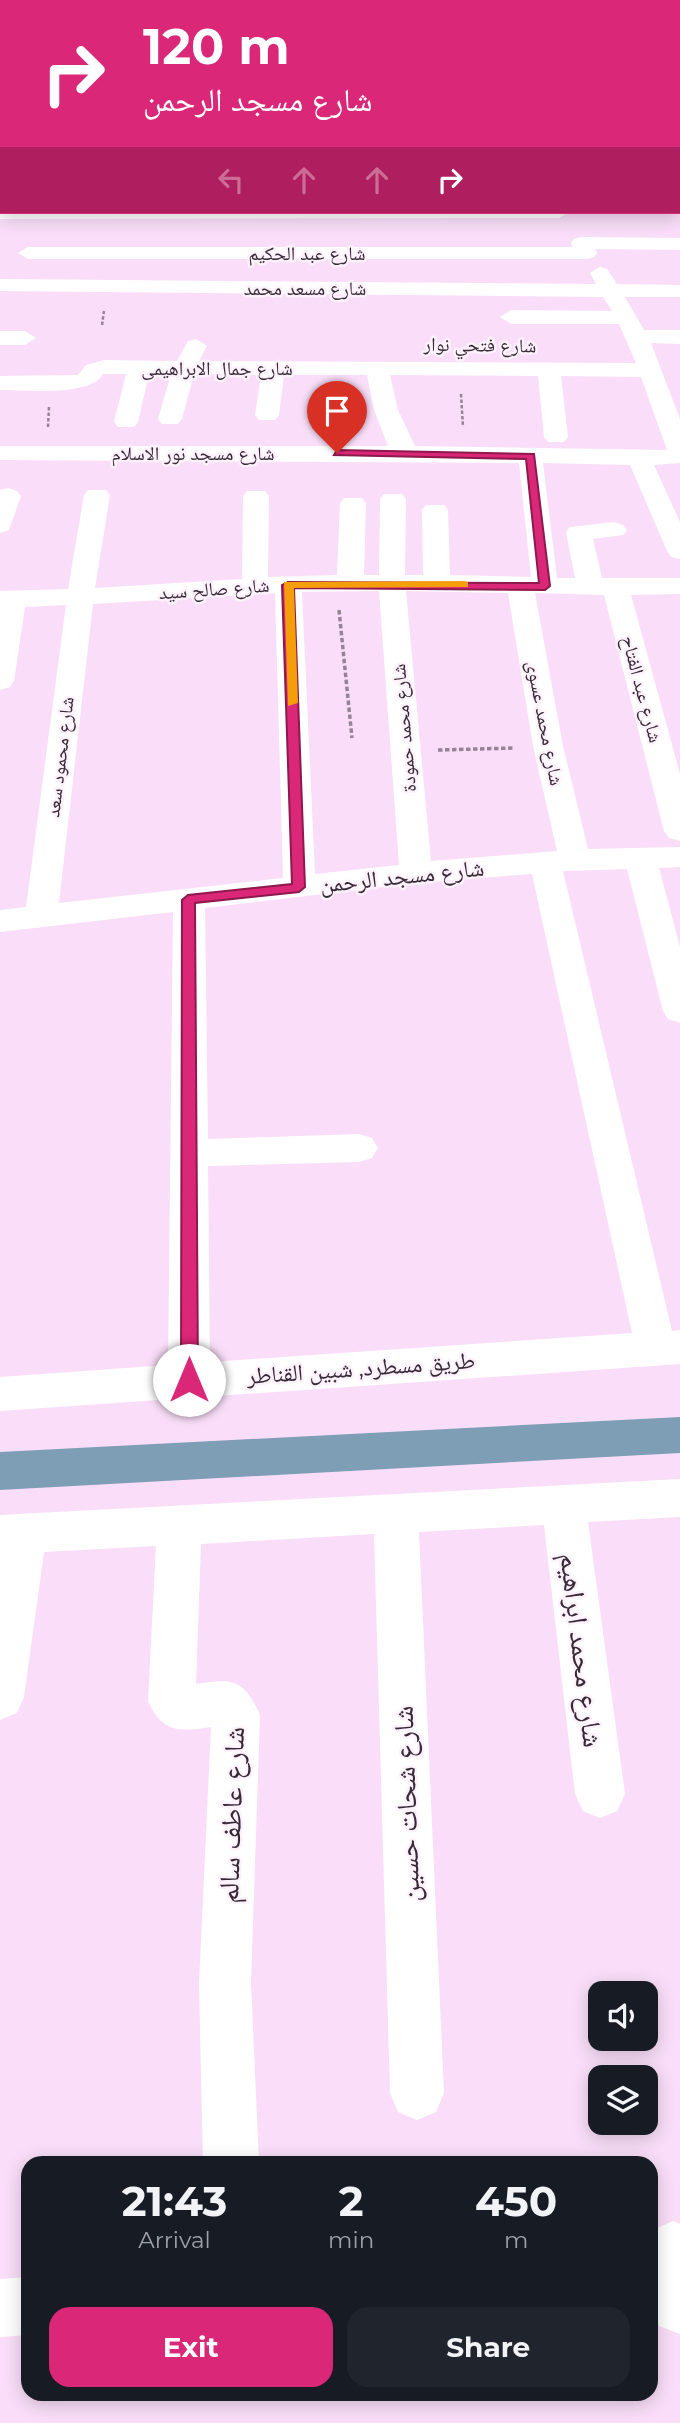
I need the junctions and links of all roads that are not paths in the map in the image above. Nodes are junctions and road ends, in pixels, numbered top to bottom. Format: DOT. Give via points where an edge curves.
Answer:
graph roads {
  1 [pos="282,214"];
  2 [pos="563,215"];
  3 [pos="647,225"];
  4 [pos="680,244"];
  5 [pos="28,253"];
  6 [pos="311,253"];
  7 [pos="588,254"];
  8 [pos="620,267"];
  9 [pos="0,285"];
  10 [pos="208,287"];
  11 [pos="311,288"];
  12 [pos="611,290"];
  13 [pos="680,290"];
  14 [pos="204,309"];
  15 [pos="511,317"];
  16 [pos="635,334"];
  17 [pos="680,337"];
  18 [pos="0,338"];
  19 [pos="24,338"];
  20 [pos="170,344"];
  21 [pos="197,344"];
  22 [pos="224,344"];
  23 [pos="292,344"];
  24 [pos="345,344"];
  25 [pos="614,347"];
  26 [pos="139,368"];
  27 [pos="184,368"];
  28 [pos="273,368"];
  29 [pos="377,369"];
  30 [pos="549,370"];
  31 [pos="663,382"];
  32 [pos="0,383"];
  33 [pos="267,415"];
  34 [pos="170,419"];
  35 [pos="126,422"];
  36 [pos="677,435"];
  37 [pos="556,436"];
  38 [pos="396,444"];
  39 [pos="0,453"];
  40 [pos="530,456"];
  41 [pos="639,458"];
  42 [pos="97,495"];
  43 [pos="8,496"];
  44 [pos="256,496"];
  45 [pos="393,499"];
  46 [pos="353,503"];
  47 [pos="435,510"];
  48 [pos="0,525"];
  49 [pos="614,530"];
  50 [pos="680,551"];
  51 [pos="343,583"];
  52 [pos="392,583"];
  53 [pos="437,584"];
  54 [pos="288,585"];
  55 [pos="255,586"];
  56 [pos="532,586"];
  57 [pos="680,586"];
  58 [pos="603,587"];
  59 [pos="80,598"];
  60 [pos="7,599"];
  61 [pos="0,681"];
  62 [pos="680,831"];
  63 [pos="680,857"];
  64 [pos="640,858"];
  65 [pos="560,861"];
  66 [pos="415,873"];
  67 [pos="299,887"];
  68 [pos="188,900"];
  69 [pos="41,916"];
  70 [pos="0,921"];
  71 [pos="680,1011"];
  72 [pos="359,1148"];
  73 [pos="189,1153"];
  74 [pos="668,1347"];
  75 [pos="189,1380"];
  76 [pos="0,1394"];
  77 [pos="680,1498"];
  78 [pos="564,1505"];
  79 [pos="396,1515"];
  80 [pos="179,1528"];
  81 [pos="12,1535"];
  82 [pos="0,1697"];
  83 [pos="600,1794"];
  84 [pos="417,2093"];
  85 [pos="231,2156"];
  86 [pos="668,2250"];
  87 [pos="680,2305"];
  88 [pos="21,2306"];
  89 [pos="0,2308"];
  1 -- 2 [label="street"];
  2 -- 3 [label="street"];
  2 -- 7 [label="street"];
  4 -- 7 [label="street"];
  5 -- 6 [label="street, شارع عبد الحكيم"];
  6 -- 7 [label="street, شارع عبد الحكيم"];
  6 -- 11 [label="street"];
  7 -- 8 [label="street"];
  7 -- 12 [label="street"];
  9 -- 10 [label="street, شارع مسعد محمد"];
  10 -- 11 [label="street, شارع مسعد محمد"];
  10 -- 14 [label="street"];
  11 -- 12 [label="street, شارع مسعد محمد"];
  12 -- 13 [label="street, شارع مسعد محمد"];
  12 -- 16 [label="street"];
  15 -- 16 [label="street"];
  16 -- 17 [label="street"];
  16 -- 25 [label="street"];
  16 -- 31 [label="street"];
  18 -- 19 [label="street"];
  20 -- 21 [label="street"];
  21 -- 22 [label="street"];
  21 -- 27 [label="street"];
  23 -- 24 [label="street" via="318,335"];
  26 -- 27 [label="street, شارع جمال الابراهيمى"];
  26 -- 32 [label="street, شارع جمال الابراهيمى" via="99,368 82,382"];
  26 -- 35 [label="street"];
  27 -- 28 [label="street, شارع جمال الابراهيمى"];
  27 -- 34 [label="street"];
  28 -- 29 [label="street, شارع جمال الابراهيمى"];
  28 -- 33 [label="street"];
  29 -- 30 [label="street, شارع جمال الابراهيمى"];
  29 -- 38 [label="street"];
  30 -- 31 [label="street, شارع جمال الابراهيمى"];
  30 -- 37 [label="street"];
  31 -- 36 [label="street"];
  36 -- 37 [label="street"];
  36 -- 41 [label="street, شارع مسجد نور الاسلام" via="673,457"];
  37 -- 38 [label="street" via="464,435"];
  38 -- 39 [label="street, شارع مسجد نور الاسلام"];
  38 -- 40 [label="street, شارع مسجد نور الاسلام"];
  40 -- 41 [label="street, شارع مسجد نور الاسلام"];
  40 -- 56 [label="street, شارع محمد عسوى"];
  41 -- 50 [label="street"];
  42 -- 59 [label="street, شارع محمود سعد"];
  43 -- 48 [label="street"];
  44 -- 55 [label="street"];
  45 -- 52 [label="street, شارع محمد حمودة"];
  46 -- 51 [label="street"];
  47 -- 53 [label="street"];
  49 -- 58 [label="street, شارع عبد الفتاح" via="579,532"];
  51 -- 52 [label="street, شارع صالح سيد"];
  51 -- 54 [label="street, شارع صالح سيد"];
  52 -- 53 [label="street, شارع صالح سيد"];
  52 -- 66 [label="street, شارع محمد حمودة"];
  53 -- 56 [label="street, شارع صالح سيد"];
  54 -- 55 [label="street, شارع صالح سيد"];
  54 -- 67 [label="street"];
  55 -- 59 [label="street, شارع صالح سيد"];
  56 -- 58 [label="street, شارع صالح سيد"];
  56 -- 65 [label="street, شارع محمد عسوى"];
  57 -- 58 [label="street, شارع صالح سيد"];
  58 -- 62 [label="street, شارع عبد الفتاح"];
  59 -- 60 [label="street, شارع صالح سيد"];
  59 -- 69 [label="street, شارع محمود سعد"];
  60 -- 61 [label="street"];
  63 -- 64 [label="street, شارع مسجد الرحمن"];
  64 -- 65 [label="street, شارع مسجد الرحمن"];
  64 -- 71 [label="street"];
  65 -- 66 [label="street, شارع مسجد الرحمن"];
  65 -- 74 [label="street, شارع محمد عسوى"];
  66 -- 67 [label="street, شارع مسجد الرحمن"];
  67 -- 68 [label="street, شارع مسجد الرحمن"];
  68 -- 69 [label="street, شارع مسجد الرحمن"];
  68 -- 73 [label="street"];
  69 -- 70 [label="street, شارع مسجد الرحمن"];
  72 -- 73 [label="street"];
  73 -- 75 [label="street"];
  74 -- 75 [label="street, طريق مسطرد, شبين القناطر"];
  75 -- 76 [label="street, طريق مسطرد, شبين القناطر"];
  77 -- 78 [label="street"];
  78 -- 79 [label="street"];
  78 -- 83 [label="street, شارع محمد ابراهيم"];
  79 -- 80 [label="street"];
  79 -- 84 [label="street, شارع شحات حسين"];
  80 -- 81 [label="street"];
  80 -- 85 [label="street, شارع عاطف سالم" via="172,1701 183,1709 226,1702 236,1715 225,1983"];
  81 -- 82 [label="street"];
  86 -- 87 [label="street"];
  88 -- 89 [label="street"];
}
